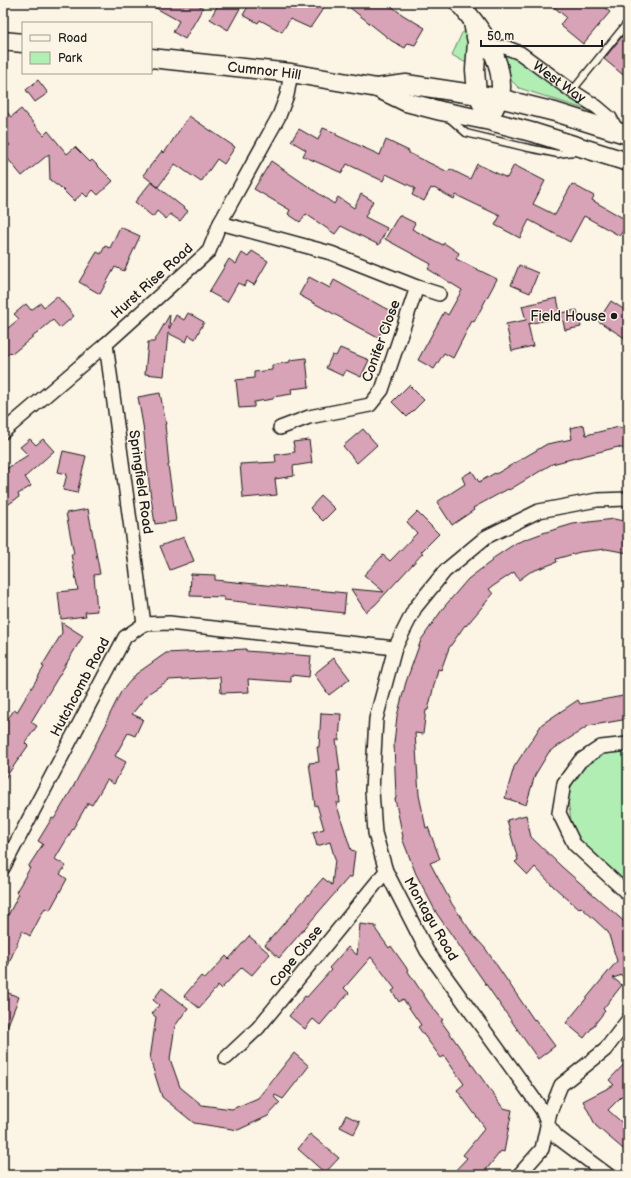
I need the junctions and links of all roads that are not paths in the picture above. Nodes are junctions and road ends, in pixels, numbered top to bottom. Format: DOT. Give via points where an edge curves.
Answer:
graph roads {
  1 [pos="459,3"];
  2 [pos="472,19"];
  3 [pos="628,22"];
  4 [pos="3,41"];
  5 [pos="22,43"];
  6 [pos="492,48"];
  7 [pos="152,58"];
  8 [pos="290,74"];
  9 [pos="377,88"];
  10 [pos="572,92"];
  11 [pos="477,94"];
  12 [pos="499,98"];
  13 [pos="441,111"];
  14 [pos="490,121"];
  15 [pos="623,133"];
  16 [pos="588,150"];
  17 [pos="628,162"];
  18 [pos="220,223"];
  19 [pos="417,287"];
  20 [pos="439,294"];
  21 [pos="106,344"];
  22 [pos="280,428"];
  23 [pos="3,432"];
  24 [pos="628,499"];
  25 [pos="144,624"];
  26 [pos="395,648"];
  27 [pos="628,744"];
  28 [pos="3,868"];
  29 [pos="386,871"];
  30 [pos="628,894"];
  31 [pos="628,1020"];
  32 [pos="226,1058"];
  33 [pos="548,1125"];
  34 [pos="519,1175"];
  35 [pos="608,1175"];
  1 -- 2 [label="street"];
  2 -- 6 [label="street"];
  2 -- 11 [label="street" via="477,42"];
  3 -- 10 [label="lane"];
  4 -- 5 [label="street"];
  6 -- 10 [label="street, West Way" via="505,46 520,54"];
  6 -- 12 [label="street" via="499,73"];
  7 -- 8 [label="street, Cumnor Hill"];
  8 -- 9 [label="street, Cumnor Hill"];
  8 -- 18 [label="street, Hurst Rise Road" via="279,116"];
  9 -- 11 [label="street, Cumnor Hill" via="406,84"];
  9 -- 13 [label="street, Cumnor Hill" via="406,102"];
  10 -- 15 [label="street, West Way" via="597,107"];
  11 -- 12 [label="street, West Way"];
  11 -- 14 [label="street"];
  12 -- 14 [label="street"];
  12 -- 15 [label="street, West Way"];
  13 -- 14 [label="street, Cumnor Hill"];
  13 -- 16 [label="lane" via="466,133 558,154"];
  14 -- 16 [label="street"];
  16 -- 17 [label="street"];
  18 -- 19 [label="street, Conifer Close" via="331,253"];
  18 -- 21 [label="street, Hurst Rise Road" via="209,251"];
  19 -- 20 [label="street, Conifer Close"];
  19 -- 22 [label="street, Conifer Close" via="382,390 370,405 309,417"];
  21 -- 23 [label="street, Hurst Rise Road"];
  21 -- 25 [label="street, Springfield Road"];
  24 -- 26 [label="street, Montagu Road" via="597,500 539,511 486,537 444,571 415,608"];
  25 -- 26 [label="street" via="169,623"];
  25 -- 28 [label="street, Hutchcomb Road" via="125,637"];
  26 -- 29 [label="street, Montagu Road" via="376,719 372,791 375,833"];
  27 -- 30 [label="street" via="601,747 580,761 564,784 559,813 574,844"];
  29 -- 32 [label="street, Cope Close" via="258,1028"];
  29 -- 33 [label="street, Montagu Road" via="427,951 542,1110"];
  31 -- 33 [label="street" via="605,1050 561,1085 550,1112"];
  33 -- 34 [label="street" via="542,1149"];
  33 -- 35 [label="street, Montagu Road" via="557,1136"];
}
